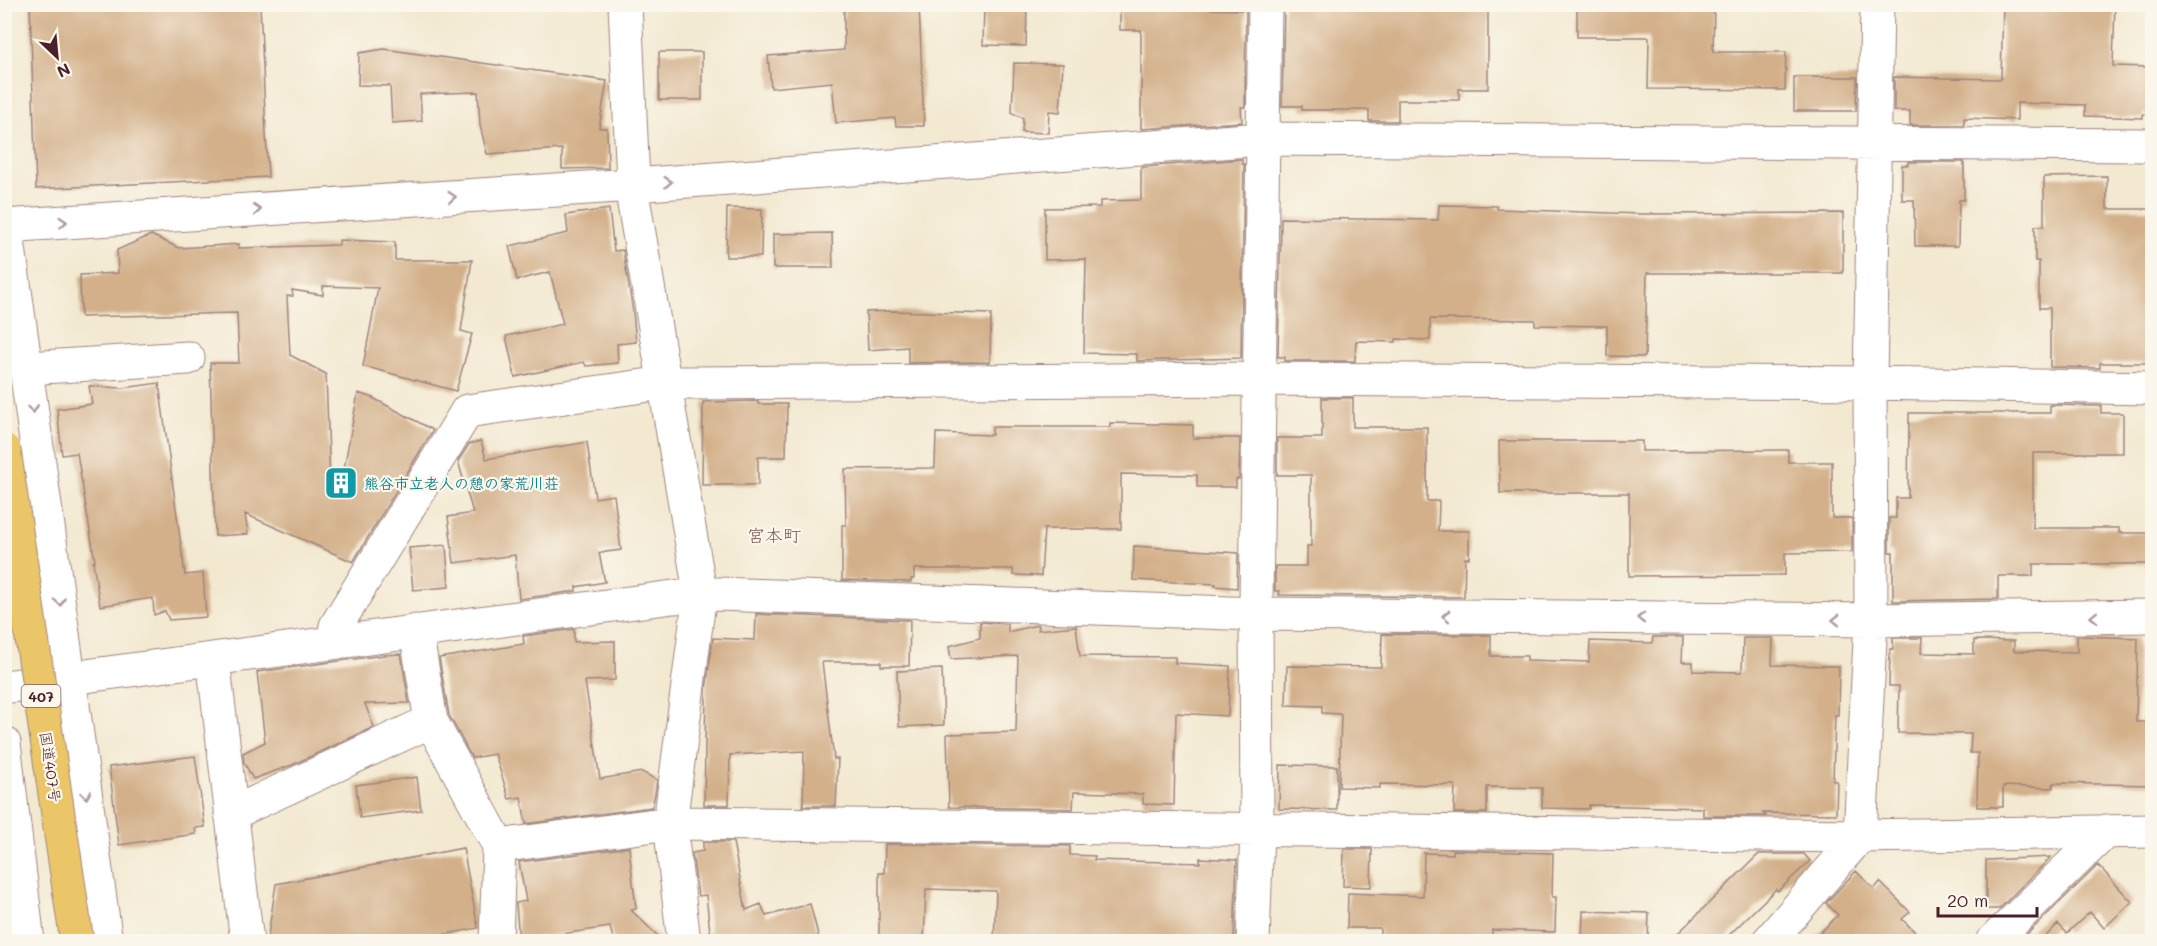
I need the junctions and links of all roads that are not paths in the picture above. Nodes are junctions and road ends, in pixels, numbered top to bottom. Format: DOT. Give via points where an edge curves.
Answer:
graph roads {
  1 [pos="625,4"];
  2 [pos="1265,4"];
  3 [pos="1877,4"];
  4 [pos="1262,139"];
  5 [pos="1875,144"];
  6 [pos="2152,145"];
  7 [pos="633,185"];
  8 [pos="5,226"];
  9 [pos="188,358"];
  10 [pos="27,368"];
  11 [pos="1258,379"];
  12 [pos="664,383"];
  13 [pos="1870,383"];
  14 [pos="2152,388"];
  15 [pos="4,450"];
  16 [pos="699,596"];
  17 [pos="1256,614"];
  18 [pos="2152,616"];
  19 [pos="1871,620"];
  20 [pos="416,631"];
  21 [pos="333,642"];
  22 [pos="213,659"];
  23 [pos="70,679"];
  24 [pos="4,687"];
  25 [pos="431,720"];
  26 [pos="4,743"];
  27 [pos="231,814"];
  28 [pos="670,823"];
  29 [pos="1257,829"];
  30 [pos="2106,831"];
  31 [pos="2152,831"];
  32 [pos="1860,836"];
  33 [pos="499,846"];
  34 [pos="28,942"];
  35 [pos="77,942"];
  36 [pos="106,942"];
  37 [pos="246,942"];
  38 [pos="496,942"];
  39 [pos="684,942"];
  40 [pos="1253,942"];
  41 [pos="1768,942"];
  42 [pos="1992,942"];
  1 -- 7 [label="street"];
  2 -- 4 [label="street"];
  3 -- 5 [label="street"];
  4 -- 5 [label="street"];
  7 -- 4 [label="street, one-way"];
  4 -- 11 [label="street"];
  5 -- 6 [label="street"];
  5 -- 13 [label="street"];
  8 -- 7 [label="street, one-way"];
  7 -- 12 [label="street"];
  8 -- 10 [label="street"];
  9 -- 10 [label="street"];
  10 -- 23 [label="street, one-way"];
  11 -- 12 [label="street"];
  11 -- 13 [label="street"];
  11 -- 17 [label="street"];
  12 -- 16 [label="street"];
  12 -- 21 [label="street" via="467,411 336,626"];
  13 -- 14 [label="street"];
  13 -- 19 [label="street"];
  15 -- 35 [label="highway, 国道407号 / 407, bridge"];
  16 -- 17 [label="street"];
  16 -- 20 [label="street"];
  16 -- 28 [label="street"];
  19 -- 17 [label="street, one-way"];
  17 -- 29 [label="street"];
  18 -- 19 [label="street, one-way"];
  19 -- 32 [label="street"];
  20 -- 21 [label="street"];
  20 -- 25 [label="street"];
  21 -- 22 [label="street"];
  22 -- 23 [label="street"];
  22 -- 27 [label="street"];
  23 -- 24 [label="street"];
  23 -- 36 [label="street, one-way"];
  25 -- 27 [label="street"];
  25 -- 33 [label="street"];
  26 -- 34 [label="street"];
  27 -- 37 [label="street"];
  28 -- 29 [label="street"];
  28 -- 33 [label="street"];
  28 -- 39 [label="street"];
  29 -- 32 [label="street"];
  29 -- 40 [label="street"];
  30 -- 31 [label="street"];
  30 -- 32 [label="street"];
  30 -- 42 [label="street"];
  32 -- 41 [label="street"];
  33 -- 38 [label="street"];
}
